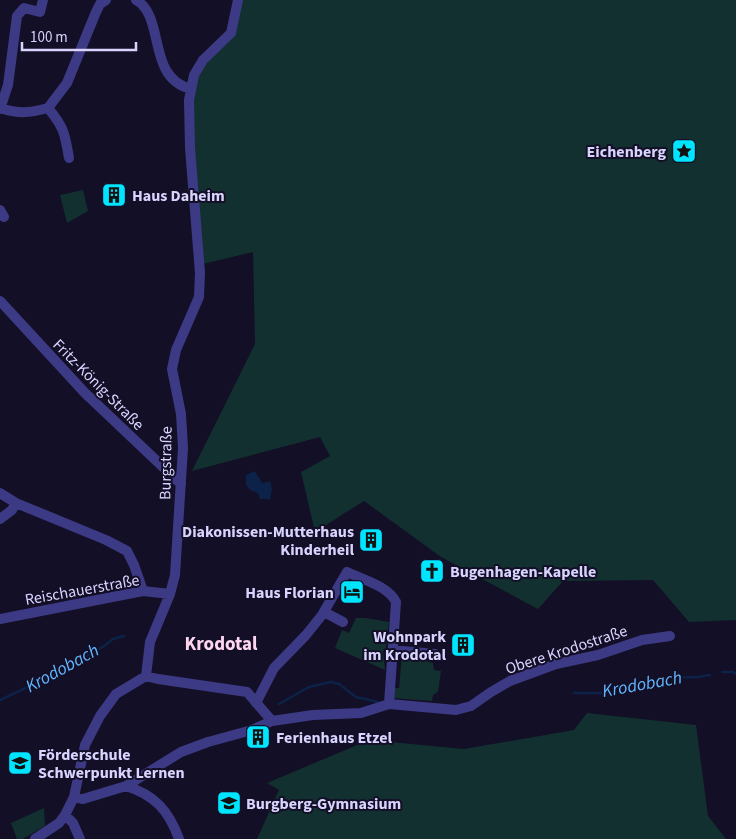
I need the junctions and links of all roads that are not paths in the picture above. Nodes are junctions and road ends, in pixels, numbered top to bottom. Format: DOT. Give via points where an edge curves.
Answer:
graph roads {
  1 [pos="43,0"];
  2 [pos="106,0"];
  3 [pos="136,0"];
  4 [pos="238,0"];
  5 [pos="191,89"];
  6 [pos="1,105"];
  7 [pos="48,108"];
  8 [pos="69,158"];
  9 [pos="0,301"];
  10 [pos="181,484"];
  11 [pos="0,493"];
  12 [pos="16,503"];
  13 [pos="0,519"];
  14 [pos="143,591"];
  15 [pos="170,594"];
  16 [pos="324,612"];
  17 [pos="0,619"];
  18 [pos="343,622"];
  19 [pos="670,636"];
  20 [pos="392,650"];
  21 [pos="435,654"];
  22 [pos="146,676"];
  23 [pos="256,703"];
  24 [pos="389,704"];
  25 [pos="272,721"];
  26 [pos="126,786"];
  27 [pos="74,797"];
  28 [pos="65,816"];
  29 [pos="35,839"];
  30 [pos="80,839"];
  31 [pos="179,839"];
  1 -- 6 [label="street" via="40,12 24,8 17,16 8,85"];
  2 -- 7 [label="street" via="96,12 67,83"];
  3 -- 5 [label="street" via="146,9 166,72 176,83"];
  4 -- 5 [label="street, Burgstraße" via="231,33 203,60 194,75"];
  5 -- 10 [label="street, Burgstraße" via="190,148 200,273 198,297 176,350 172,369 184,448"];
  6 -- 7 [label="street" via="17,113"];
  7 -- 8 [label="street" via="64,130"];
  9 -- 10 [label="street, Fritz-König-Straße" via="84,394"];
  10 -- 15 [label="street, Burgstraße" via="175,575"];
  11 -- 12 [label="street"];
  12 -- 13 [label="street"];
  12 -- 14 [label="street" via="127,551"];
  14 -- 15 [label="street, Reischauerstraße"];
  14 -- 17 [label="street, Reischauerstraße"];
  15 -- 22 [label="street, Burgstraße" via="150,642"];
  16 -- 18 [label="street"];
  16 -- 20 [label="street" via="347,572 386,590 396,602"];
  16 -- 23 [label="street" via="274,668"];
  19 -- 24 [label="street, Obere Krodostraße" via="642,640 598,655 556,664 510,681 471,706 456,710"];
  20 -- 21 [label="street"];
  20 -- 24 [label="street"];
  22 -- 23 [label="street" via="247,692"];
  22 -- 27 [label="street" via="116,694 94,724 85,745"];
  23 -- 25 [label="street"];
  24 -- 25 [label="street, Obere Krodostraße" via="360,713"];
  25 -- 26 [label="street, Obere Krodostraße" via="181,752"];
  26 -- 27 [label="street, Obere Krodostraße" via="83,799"];
  26 -- 31 [label="street" via="139,790 158,804 167,813"];
  27 -- 28 [label="street"];
  28 -- 29 [label="street"];
  28 -- 30 [label="street"];
}
